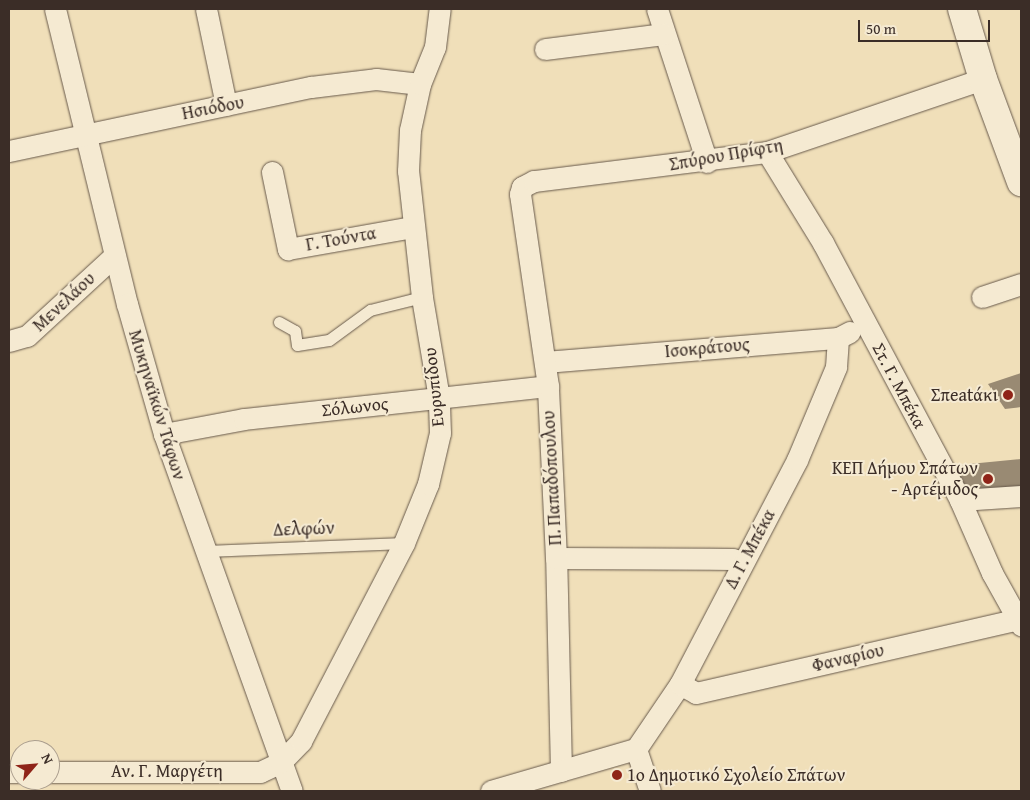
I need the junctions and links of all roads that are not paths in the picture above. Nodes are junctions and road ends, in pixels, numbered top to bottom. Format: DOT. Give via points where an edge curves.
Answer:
graph roads {
  1 [pos="55,9"];
  2 [pos="206,9"];
  3 [pos="440,9"];
  4 [pos="657,9"];
  5 [pos="962,9"];
  6 [pos="663,34"];
  7 [pos="545,49"];
  8 [pos="982,79"];
  9 [pos="420,84"];
  10 [pos="226,106"];
  11 [pos="83,133"];
  12 [pos="1013,135"];
  13 [pos="9,151"];
  14 [pos="767,152"];
  15 [pos="707,162"];
  16 [pos="272,172"];
  17 [pos="1021,182"];
  18 [pos="522,187"];
  19 [pos="413,227"];
  20 [pos="114,256"];
  21 [pos="1021,284"];
  22 [pos="422,297"];
  23 [pos="982,297"];
  24 [pos="279,322"];
  25 [pos="865,323"];
  26 [pos="838,338"];
  27 [pos="9,341"];
  28 [pos="545,362"];
  29 [pos="548,386"];
  30 [pos="439,398"];
  31 [pos="164,434"];
  32 [pos="1021,496"];
  33 [pos="960,500"];
  34 [pos="404,543"];
  35 [pos="206,551"];
  36 [pos="556,558"];
  37 [pos="744,562"];
  38 [pos="1020,622"];
  39 [pos="680,684"];
  40 [pos="636,749"];
  41 [pos="281,762"];
  42 [pos="561,771"];
  43 [pos="60,772"];
  44 [pos="292,791"];
  45 [pos="491,791"];
  46 [pos="650,791"];
  1 -- 11 [label="street, Μυκηναϊκών Τάφων"];
  2 -- 10 [label="street"];
  3 -- 9 [label="street, Ευρυπίδου" via="435,47"];
  4 -- 6 [label="street"];
  5 -- 8 [label="street"];
  6 -- 7 [label="street"];
  6 -- 15 [label="street"];
  8 -- 12 [label="street"];
  8 -- 14 [label="street, Σπύρου Πρίφτη"];
  9 -- 10 [label="street, Ησιόδου" via="376,79 311,87"];
  9 -- 19 [label="street, Ευρυπίδου" via="410,130 408,171"];
  10 -- 11 [label="street, Ησιόδου"];
  11 -- 13 [label="street, Ησιόδου"];
  11 -- 20 [label="street, Μυκηναϊκών Τάφων"];
  12 -- 17 [label="street"];
  14 -- 15 [label="street, Σπύρου Πρίφτη"];
  14 -- 25 [label="street, Στ. Γ. Μπέκα" via="823,243"];
  15 -- 18 [label="street, Σπύρου Πρίφτη" via="534,181"];
  16 -- 19 [label="street, Γ. Τούντα" via="288,248"];
  18 -- 28 [label="street, Π. Παπαδόπουλου" via="520,194"];
  19 -- 22 [label="street, Ευρυπίδου"];
  20 -- 27 [label="street, Μενελάου" via="27,336"];
  20 -- 31 [label="street, Μυκηναϊκών Τάφων"];
  21 -- 23 [label="street"];
  22 -- 24 [label="lane" via="370,310 329,340 297,344 295,331"];
  22 -- 30 [label="street, Ευρυπίδου"];
  25 -- 26 [label="street, Ισοκράτους"];
  25 -- 33 [label="street, Στ. Γ. Μπέκα"];
  26 -- 28 [label="street, Ισοκράτους"];
  26 -- 37 [label="street, Δ. Γ. Μπέκα" via="836,367 797,460"];
  28 -- 29 [label="street, Π. Παπαδόπουλου"];
  29 -- 30 [label="street, Σόλωνος"];
  29 -- 36 [label="street, Π. Παπαδόπουλου"];
  30 -- 31 [label="street, Σόλωνος" via="244,419"];
  30 -- 34 [label="street, Ευρυπίδου" via="440,433 428,484"];
  31 -- 35 [label="street, Μυκηναϊκών Τάφων"];
  32 -- 33 [label="street"];
  33 -- 38 [label="street, Στ. Γ. Μπέκα"];
  34 -- 35 [label="lane, Δελφών"];
  34 -- 41 [label="street, Ευρυπίδου" via="301,741"];
  35 -- 41 [label="street, Μυκηναϊκών Τάφων"];
  36 -- 37 [label="street" via="732,559"];
  36 -- 42 [label="street, Π. Παπαδόπουλου"];
  37 -- 39 [label="street, Δ. Γ. Μπέκα"];
  38 -- 39 [label="street, Φαναρίου" via="696,693"];
  39 -- 40 [label="street, Δ. Γ. Μπέκα"];
  40 -- 42 [label="street"];
  40 -- 46 [label="street"];
  41 -- 43 [label="street, Αν. Γ. Μαργέτη" via="260,772"];
  41 -- 44 [label="street, Μυκηναϊκών Τάφων"];
  42 -- 45 [label="street"];
}
